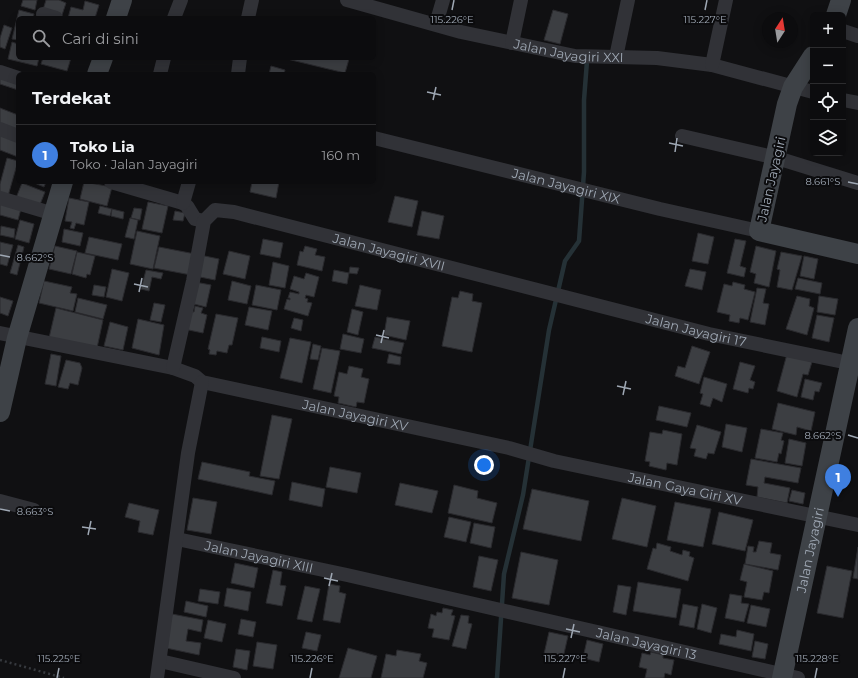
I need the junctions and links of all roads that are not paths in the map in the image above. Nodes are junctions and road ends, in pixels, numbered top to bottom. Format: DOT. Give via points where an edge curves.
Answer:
graph roads {
  1 [pos="122,0"];
  2 [pos="181,0"];
  3 [pos="252,0"];
  4 [pos="347,0"];
  5 [pos="443,0"];
  6 [pos="521,0"];
  7 [pos="628,0"];
  8 [pos="726,0"];
  9 [pos="841,0"];
  10 [pos="837,12"];
  11 [pos="43,14"];
  12 [pos="50,16"];
  13 [pos="117,16"];
  14 [pos="177,16"];
  15 [pos="248,16"];
  16 [pos="436,24"];
  17 [pos="846,32"];
  18 [pos="858,36"];
  19 [pos="512,43"];
  20 [pos="616,57"];
  21 [pos="102,60"];
  22 [pos="164,60"];
  23 [pos="240,60"];
  24 [pos="810,60"];
  25 [pos="712,65"];
  26 [pos="0,72"];
  27 [pos="98,72"];
  28 [pos="163,72"];
  29 [pos="238,72"];
  30 [pos="16,77"];
  31 [pos="793,86"];
  32 [pos="810,91"];
  33 [pos="846,101"];
  34 [pos="858,104"];
  35 [pos="0,129"];
  36 [pos="16,135"];
  37 [pos="682,136"];
  38 [pos="376,138"];
  39 [pos="777,158"];
  40 [pos="858,183"];
  41 [pos="62,184"];
  42 [pos="118,184"];
  43 [pos="188,184"];
  44 [pos="0,198"];
  45 [pos="183,203"];
  46 [pos="54,214"];
  47 [pos="204,221"];
  48 [pos="759,231"];
  49 [pos="858,254"];
  50 [pos="543,292"];
  51 [pos="858,328"];
  52 [pos="9,336"];
  53 [pos="854,364"];
  54 [pos="173,368"];
  55 [pos="202,382"];
  56 [pos="0,412"];
  57 [pos="554,461"];
  58 [pos="0,501"];
  59 [pos="34,510"];
  60 [pos="817,516"];
  61 [pos="858,525"];
  62 [pos="177,539"];
  63 [pos="486,606"];
  64 [pos="160,662"];
  65 [pos="788,677"];
  66 [pos="157,678"];
  67 [pos="234,678"];
  1 -- 13 [label="street"];
  2 -- 14 [label="street"];
  3 -- 15 [label="street"];
  4 -- 16 [label="street, Jalan Jayagiri XXI"];
  5 -- 16 [label="street"];
  6 -- 19 [label="street"];
  7 -- 20 [label="street"];
  8 -- 25 [label="street"];
  9 -- 10 [label="street"];
  11 -- 12 [label="street"];
  16 -- 19 [label="street, Jalan Jayagiri XXI"];
  17 -- 18 [label="street"];
  19 -- 20 [label="street, Jalan Jayagiri XXI" via="575,56"];
  20 -- 25 [label="street, Jalan Jayagiri XXI" via="656,58"];
  21 -- 27 [label="street"];
  22 -- 28 [label="street"];
  23 -- 29 [label="street"];
  24 -- 31 [label="street, Jalan Jayagiri"];
  25 -- 31 [label="street, Jalan Jayagiri XXI"];
  26 -- 30 [label="street"];
  31 -- 32 [label="street, Jalan Jayagiri XXI"];
  31 -- 39 [label="street, Jalan Jayagiri"];
  33 -- 34 [label="street"];
  35 -- 36 [label="street"];
  37 -- 39 [label="street"];
  38 -- 48 [label="street, Jalan Jayagiri XIX"];
  39 -- 40 [label="street"];
  39 -- 48 [label="street, Jalan Jayagiri"];
  41 -- 46 [label="street"];
  42 -- 45 [label="street"];
  43 -- 45 [label="street"];
  44 -- 46 [label="street"];
  45 -- 47 [label="street" via="188,206 195,219"];
  46 -- 52 [label="street"];
  47 -- 50 [label="street, Jalan Jayagiri XVII" via="215,210 234,212"];
  47 -- 54 [label="street"];
  48 -- 49 [label="street, Jalan Jayagiri"];
  50 -- 53 [label="street, Jalan Jayagiri 17" via="709,334"];
  51 -- 53 [label="street, Jalan Jayagiri"];
  52 -- 54 [label="street, Jalan Jayagiri XV"];
  52 -- 56 [label="street"];
  53 -- 60 [label="street, Jalan Jayagiri"];
  54 -- 55 [label="street, Jalan Jayagiri XV" via="195,376"];
  55 -- 57 [label="street, Jalan Jayagiri XV" via="509,448"];
  55 -- 62 [label="street" via="188,453"];
  57 -- 60 [label="street, Jalan Gaya Giri XV"];
  58 -- 59 [label="street"];
  60 -- 61 [label="street, Jalan Gaya Giri XV"];
  60 -- 65 [label="street, Jalan Jayagiri"];
  62 -- 63 [label="street, Jalan Jayagiri XIII"];
  62 -- 64 [label="street"];
  63 -- 65 [label="street, Jalan Jayagiri 13"];
  64 -- 66 [label="street"];
  64 -- 67 [label="street"];
}
